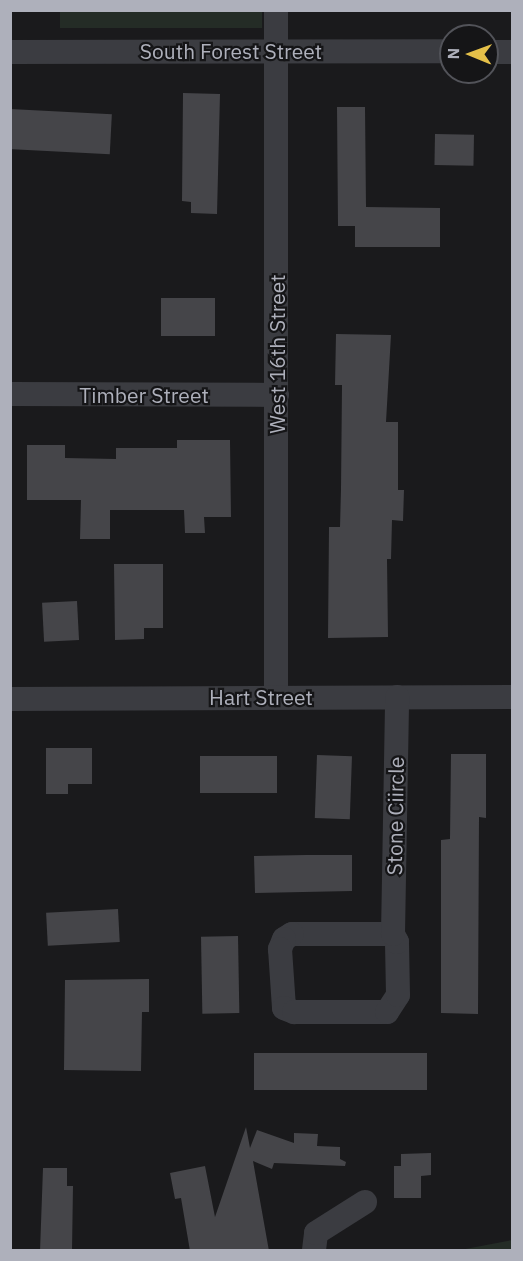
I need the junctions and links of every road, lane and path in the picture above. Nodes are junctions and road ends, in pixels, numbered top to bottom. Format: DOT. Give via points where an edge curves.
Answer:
graph roads {
  1 [pos="276,10"];
  2 [pos="276,51"];
  3 [pos="439,51"];
  4 [pos="10,52"];
  5 [pos="10,394"];
  6 [pos="277,395"];
  7 [pos="276,697"];
  8 [pos="397,697"];
  9 [pos="513,697"];
  10 [pos="10,699"];
  11 [pos="393,934"];
  12 [pos="365,1202"];
  13 [pos="314,1251"];
  1 -- 2 [label="street, West 16th Street"];
  2 -- 3 [label="street, South Forest Street"];
  2 -- 4 [label="street, South Forest Street"];
  2 -- 6 [label="street, West 16th Street"];
  5 -- 6 [label="street, Timber Street"];
  6 -- 7 [label="street, West 16th Street"];
  7 -- 8 [label="street, Hart Street"];
  7 -- 10 [label="street, Hart Street"];
  8 -- 9 [label="street, Hart Street"];
  8 -- 11 [label="street, Stone Ciircle"];
  11 -- 11 [label="street, Stone Ciircle" via="292,934 284,939 280,949 284,1008 294,1012 387,1012 398,994 397,942"];
  12 -- 13 [label="street" via="316,1233"];
}
